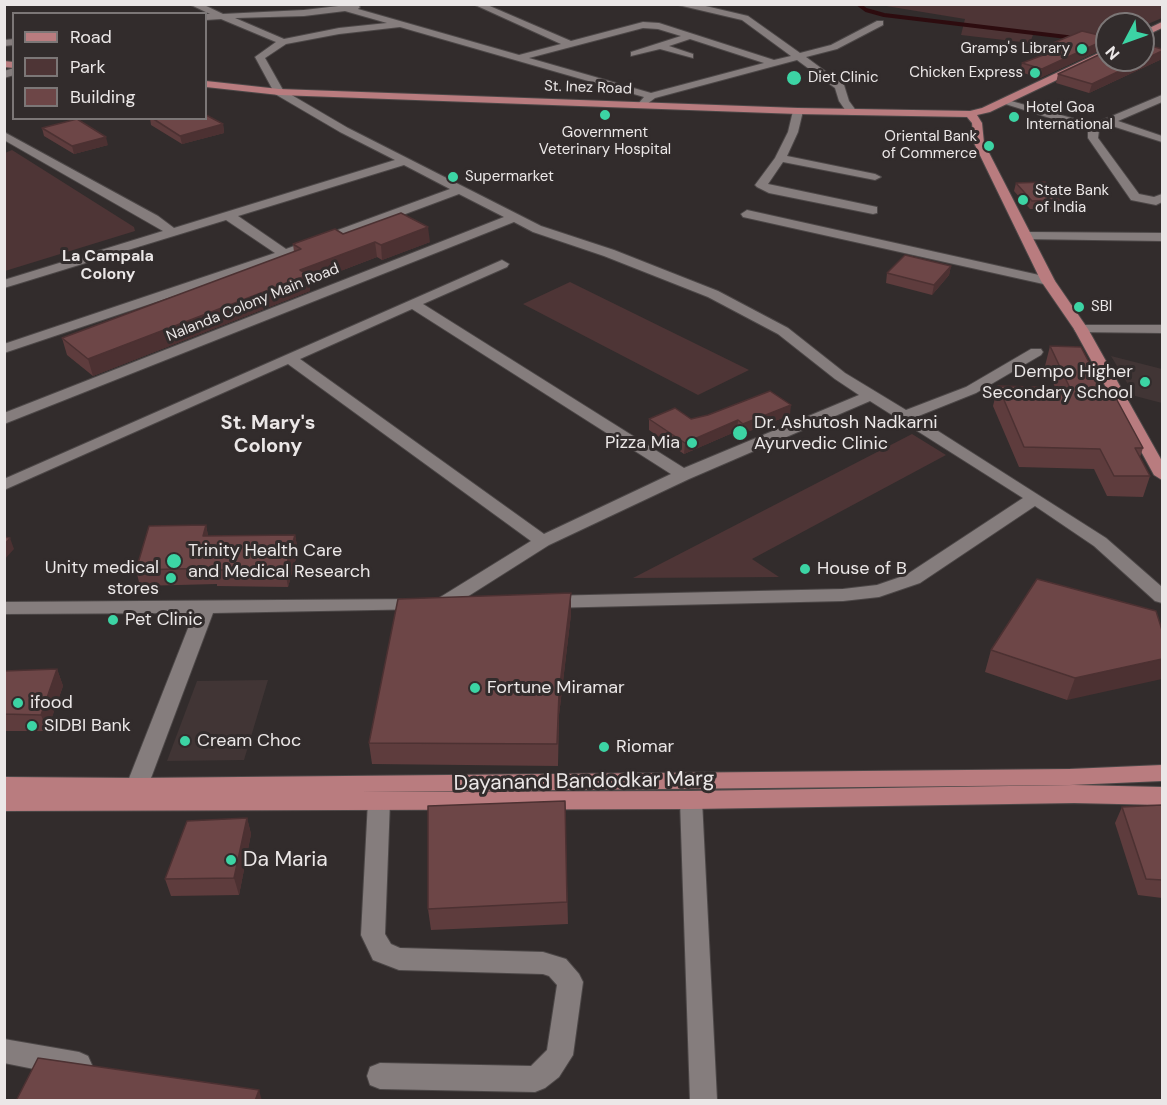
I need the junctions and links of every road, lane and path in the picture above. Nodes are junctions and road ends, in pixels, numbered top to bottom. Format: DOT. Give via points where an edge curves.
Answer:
graph roads {
  1 [pos="193,4"];
  2 [pos="370,4"];
  3 [pos="477,4"];
  4 [pos="678,4"];
  5 [pos="737,4"];
  6 [pos="345,8"];
  7 [pos="217,15"];
  8 [pos="207,17"];
  9 [pos="745,18"];
  10 [pos="880,23"];
  11 [pos="399,24"];
  12 [pos="691,36"];
  13 [pos="283,42"];
  14 [pos="570,44"];
  15 [pos="660,46"];
  16 [pos="633,54"];
  17 [pos="690,56"];
  18 [pos="800,57"];
  19 [pos="518,58"];
  20 [pos="1095,58"];
  21 [pos="777,64"];
  22 [pos="207,84"];
  23 [pos="279,92"];
  24 [pos="647,100"];
  25 [pos="1160,101"];
  26 [pos="1004,102"];
  27 [pos="798,111"];
  28 [pos="852,112"];
  29 [pos="970,114"];
  30 [pos="1110,122"];
  31 [pos="1094,128"];
  32 [pos="4,135"];
  33 [pos="1162,139"];
  34 [pos="10,142"];
  35 [pos="780,159"];
  36 [pos="405,161"];
  37 [pos="875,177"];
  38 [pos="461,189"];
  39 [pos="1162,197"];
  40 [pos="873,210"];
  41 [pos="747,214"];
  42 [pos="229,216"];
  43 [pos="515,217"];
  44 [pos="172,232"];
  45 [pos="1027,236"];
  46 [pos="1162,237"];
  47 [pos="285,254"];
  48 [pos="502,264"];
  49 [pos="1048,281"];
  50 [pos="4,284"];
  51 [pos="412,303"];
  52 [pos="1081,329"];
  53 [pos="1162,329"];
  54 [pos="4,349"];
  55 [pos="1036,352"];
  56 [pos="289,358"];
  57 [pos="872,395"];
  58 [pos="905,416"];
  59 [pos="4,419"];
  60 [pos="683,475"];
  61 [pos="1162,475"];
  62 [pos="4,485"];
  63 [pos="1035,498"];
  64 [pos="543,541"];
  65 [pos="1162,597"];
  66 [pos="524,603"];
  67 [pos="441,604"];
  68 [pos="477,604"];
  69 [pos="4,608"];
  70 [pos="205,608"];
  71 [pos="1162,773"];
  72 [pos="4,785"];
  73 [pos="137,786"];
  74 [pos="1162,796"];
  75 [pos="691,800"];
  76 [pos="379,801"];
  77 [pos="4,802"];
  78 [pos="4,1051"];
  79 [pos="109,1071"];
  80 [pos="380,1076"];
  81 [pos="704,1101"];
  1 -- 7 [label="street"];
  2 -- 6 [label="street"];
  3 -- 14 [label="street"];
  4 -- 9 [label="street"];
  5 -- 9 [label="street"];
  6 -- 7 [label="street"];
  6 -- 11 [label="street"];
  7 -- 8 [label="street"];
  7 -- 13 [label="street"];
  9 -- 18 [label="street"];
  10 -- 18 [label="street" via="834,47"];
  11 -- 13 [label="street"];
  11 -- 19 [label="street"];
  12 -- 14 [label="street" via="643,25"];
  12 -- 15 [label="street"];
  12 -- 21 [label="street"];
  13 -- 23 [label="street" via="260,57"];
  14 -- 19 [label="street"];
  15 -- 16 [label="street"];
  15 -- 17 [label="street"];
  18 -- 21 [label="street"];
  18 -- 28 [label="street" via="840,87"];
  19 -- 24 [label="street"];
  20 -- 26 [label="main road"];
  21 -- 24 [label="street"];
  22 -- 23 [label="main road, St. Inez Road"];
  23 -- 24 [label="main road, St. Inez Road"];
  23 -- 36 [label="street"];
  24 -- 27 [label="main road, St. Inez Road"];
  25 -- 30 [label="street"];
  26 -- 29 [label="main road"];
  26 -- 31 [label="street"];
  27 -- 28 [label="main road, St. Inez Road"];
  27 -- 35 [label="street"];
  28 -- 29 [label="main road, St. Inez Road"];
  29 -- 45 [label="main road" via="977,123 979,143"];
  30 -- 31 [label="street"];
  30 -- 33 [label="street"];
  31 -- 39 [label="street" via="1093,138 1135,197 1156,201"];
  32 -- 34 [label="street"];
  34 -- 44 [label="street"];
  35 -- 37 [label="street"];
  35 -- 40 [label="street" via="761,185 764,187"];
  36 -- 38 [label="street"];
  36 -- 42 [label="street"];
  38 -- 43 [label="street"];
  38 -- 47 [label="street"];
  41 -- 49 [label="street"];
  42 -- 44 [label="street"];
  42 -- 47 [label="street"];
  43 -- 57 [label="street" via="537,229 713,294 783,331 840,376"];
  43 -- 59 [label="street, Nalanda Colony Main Road"];
  44 -- 50 [label="street"];
  45 -- 46 [label="street"];
  45 -- 49 [label="main road"];
  47 -- 54 [label="street"];
  48 -- 51 [label="street"];
  49 -- 52 [label="main road"];
  51 -- 56 [label="street"];
  51 -- 60 [label="street"];
  52 -- 53 [label="street"];
  52 -- 61 [label="main road"];
  55 -- 58 [label="street" via="971,390"];
  56 -- 62 [label="street"];
  56 -- 64 [label="street"];
  57 -- 58 [label="street"];
  57 -- 60 [label="street"];
  58 -- 63 [label="street"];
  60 -- 64 [label="street"];
  63 -- 65 [label="street" via="1100,542"];
  63 -- 66 [label="street" via="913,579 879,591"];
  64 -- 67 [label="street"];
  67 -- 68 [label="street"];
  67 -- 70 [label="street"];
  69 -- 70 [label="street"];
  70 -- 73 [label="street"];
  71 -- 73 [label="main road, Dayanand Bandodkar Marg"];
  72 -- 73 [label="main road, Dayanand Bandodkar Marg"];
  74 -- 75 [label="main road, Dayanand Bandodkar Marg"];
  75 -- 76 [label="main road, Dayanand Bandodkar Marg"];
  75 -- 81 [label="street"];
  76 -- 77 [label="main road, Dayanand Bandodkar Marg"];
  76 -- 80 [label="street" via="373,935 382,952 399,959 543,963 557,968 570,982 560,1055 535,1079"];
  78 -- 79 [label="street"];
}
